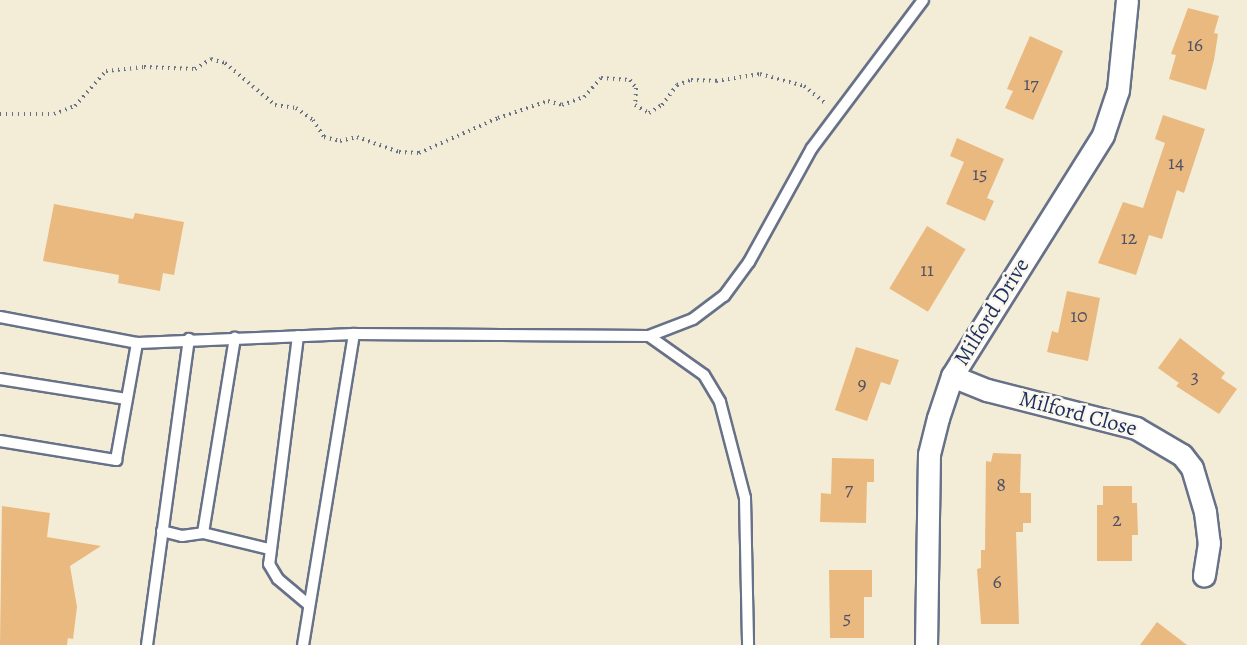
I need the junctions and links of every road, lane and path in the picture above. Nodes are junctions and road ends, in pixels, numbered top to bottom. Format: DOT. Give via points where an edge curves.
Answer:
graph roads {
  1 [pos="923,0"];
  2 [pos="1127,0"];
  3 [pos="0,114"];
  4 [pos="838,114"];
  5 [pos="0,316"];
  6 [pos="354,334"];
  7 [pos="298,336"];
  8 [pos="649,336"];
  9 [pos="235,338"];
  10 [pos="189,339"];
  11 [pos="137,343"];
  12 [pos="952,376"];
  13 [pos="0,379"];
  14 [pos="126,399"];
  15 [pos="0,441"];
  16 [pos="162,531"];
  17 [pos="203,533"];
  18 [pos="269,549"];
  19 [pos="1204,576"];
  20 [pos="309,605"];
  21 [pos="147,645"];
  22 [pos="303,645"];
  23 [pos="748,645"];
  24 [pos="926,645"];
  1 -- 4 [label="lane"];
  2 -- 12 [label="street, Milford Drive" via="1118,90 1102,135"];
  3 -- 4 [label="path" via="54,114 75,106 106,71 144,67 195,69 211,59 225,63 275,105 296,108 313,120 324,137 340,141 357,137 399,152 419,153 548,101 562,105 584,97 601,78 630,80 636,88 635,105 649,113 662,105 677,85 691,80 760,75 804,86"];
  4 -- 8 [label="lane" via="812,148 749,262 724,296 693,319"];
  5 -- 11 [label="lane"];
  6 -- 7 [label="lane"];
  6 -- 8 [label="lane"];
  6 -- 20 [label="lane"];
  7 -- 9 [label="lane"];
  7 -- 18 [label="lane" via="286,450"];
  8 -- 23 [label="lane" via="704,375 720,402 745,498"];
  9 -- 10 [label="lane"];
  9 -- 17 [label="lane"];
  10 -- 11 [label="lane"];
  10 -- 16 [label="lane"];
  11 -- 14 [label="lane"];
  12 -- 19 [label="street, Milford Close" via="987,390 1136,428 1182,454 1192,468 1205,512 1209,543"];
  12 -- 24 [label="street, Milford Drive" via="929,454"];
  13 -- 14 [label="lane"];
  14 -- 15 [label="lane" via="116,460"];
  16 -- 17 [label="lane" via="182,536"];
  16 -- 21 [label="lane"];
  17 -- 18 [label="lane"];
  18 -- 20 [label="lane" via="272,573"];
  20 -- 22 [label="lane"];
}
